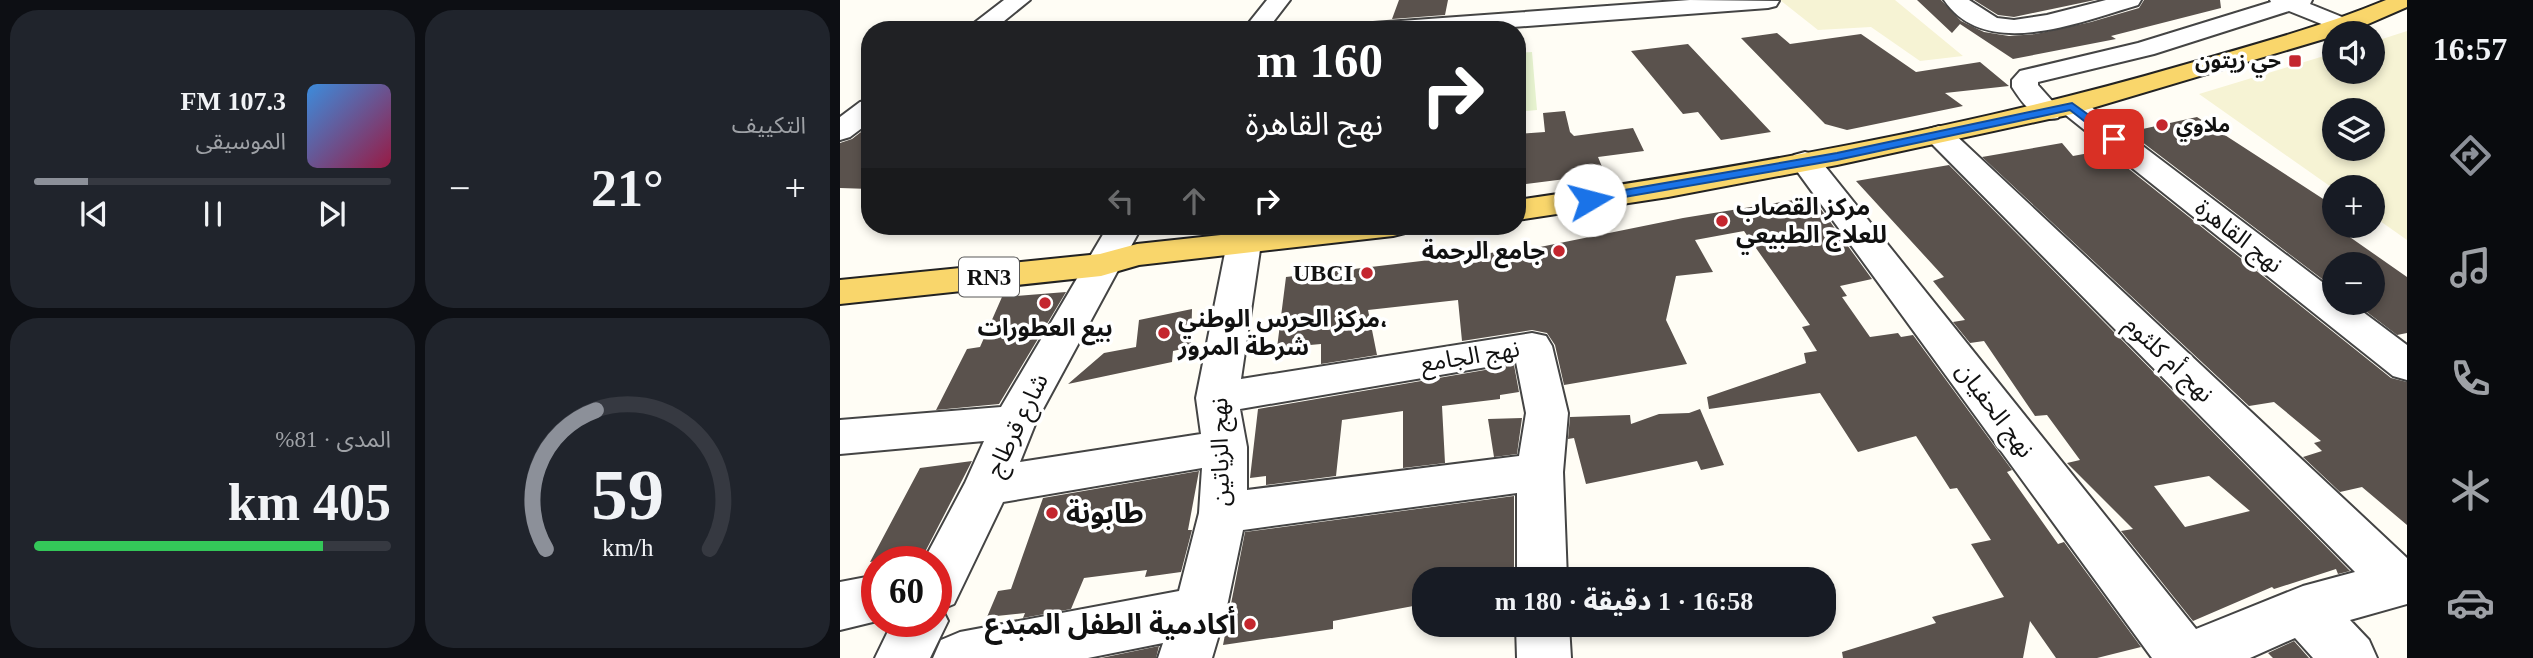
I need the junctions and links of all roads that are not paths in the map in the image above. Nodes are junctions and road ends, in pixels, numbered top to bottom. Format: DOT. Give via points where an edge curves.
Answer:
graph roads {
  1 [pos="1020,0"];
  2 [pos="1279,0"];
  3 [pos="1955,0"];
  4 [pos="2059,0"];
  5 [pos="2130,0"];
  6 [pos="2405,0"];
  7 [pos="1768,1"];
  8 [pos="2291,1"];
  9 [pos="2081,13"];
  10 [pos="990,21"];
  11 [pos="1262,21"];
  12 [pos="1496,21"];
  13 [pos="2333,21"];
  14 [pos="2356,21"];
  15 [pos="2322,33"];
  16 [pos="2145,49"];
  17 [pos="2194,72"];
  18 [pos="840,107"];
  19 [pos="861,107"];
  20 [pos="2060,109"];
  21 [pos="861,114"];
  22 [pos="840,131"];
  23 [pos="1939,135"];
  24 [pos="1805,161"];
  25 [pos="1526,209"];
  26 [pos="1314,235"];
  27 [pos="1244,243"];
  28 [pos="1119,249"];
  29 [pos="840,274"];
  30 [pos="840,292"];
  31 [pos="2407,366"];
  32 [pos="1217,398"];
  33 [pos="1014,422"];
  34 [pos="840,437"];
  35 [pos="1225,447"];
  36 [pos="1540,472"];
  37 [pos="987,485"];
  38 [pos="1223,513"];
  39 [pos="952,555"];
  40 [pos="1542,567"];
  41 [pos="2403,582"];
  42 [pos="861,601"];
  43 [pos="840,606"];
  44 [pos="2303,610"];
  45 [pos="1193,634"];
  46 [pos="912,637"];
  47 [pos="1543,637"];
  48 [pos="902,658"];
  49 [pos="960,658"];
  50 [pos="1544,658"];
  51 [pos="2187,658"];
  52 [pos="2350,658"];
  1 -- 10 [label="street"];
  2 -- 11 [label="street"];
  3 -- 9 [label="street" via="1994,25 2017,27"];
  4 -- 9 [label="street"];
  5 -- 9 [label="street"];
  6 -- 14 [label="main road"];
  7 -- 12 [label="street"];
  8 -- 13 [label="street"];
  8 -- 16 [label="street"];
  9 -- 16 [label="street"];
  15 -- 17 [label="main road"];
  16 -- 17 [label="street"];
  16 -- 20 [label="street, نهج القاهرة" via="2025,80 2025,87"];
  17 -- 20 [label="main road"];
  18 -- 19 [label="street"];
  20 -- 23 [label="main road"];
  20 -- 31 [label="street, نهج القاهرة"];
  21 -- 22 [label="street"];
  23 -- 24 [label="main road"];
  23 -- 41 [label="street, نهج أم كلثوم"];
  24 -- 25 [label="main road" via="1668,188"];
  24 -- 51 [label="street, نهج الحفيان"];
  26 -- 27 [label="main road, RN3"];
  27 -- 28 [label="main road, RN3"];
  27 -- 32 [label="street, نهج الزياتين"];
  28 -- 29 [label="main road, RN3"];
  28 -- 30 [label="main road, RN3"];
  28 -- 33 [label="street, شارع قرطاج"];
  32 -- 35 [label="street, نهج الزياتين"];
  32 -- 36 [label="street, نهج الجامع" via="1532,346 1547,413"];
  33 -- 34 [label="street"];
  33 -- 37 [label="street, شارع قرطاج"];
  35 -- 37 [label="street"];
  35 -- 38 [label="street, نهج الزياتين"];
  36 -- 38 [label="street"];
  36 -- 40 [label="street, نهج الجامع"];
  37 -- 39 [label="street, شارع قرطاج"];
  38 -- 45 [label="street, نهج الزياتين"];
  41 -- 44 [label="street"];
  42 -- 43 [label="street"];
  44 -- 51 [label="street"];
  44 -- 52 [label="street"];
  45 -- 49 [label="street"];
  46 -- 48 [label="street"];
  47 -- 50 [label="street"];
}
